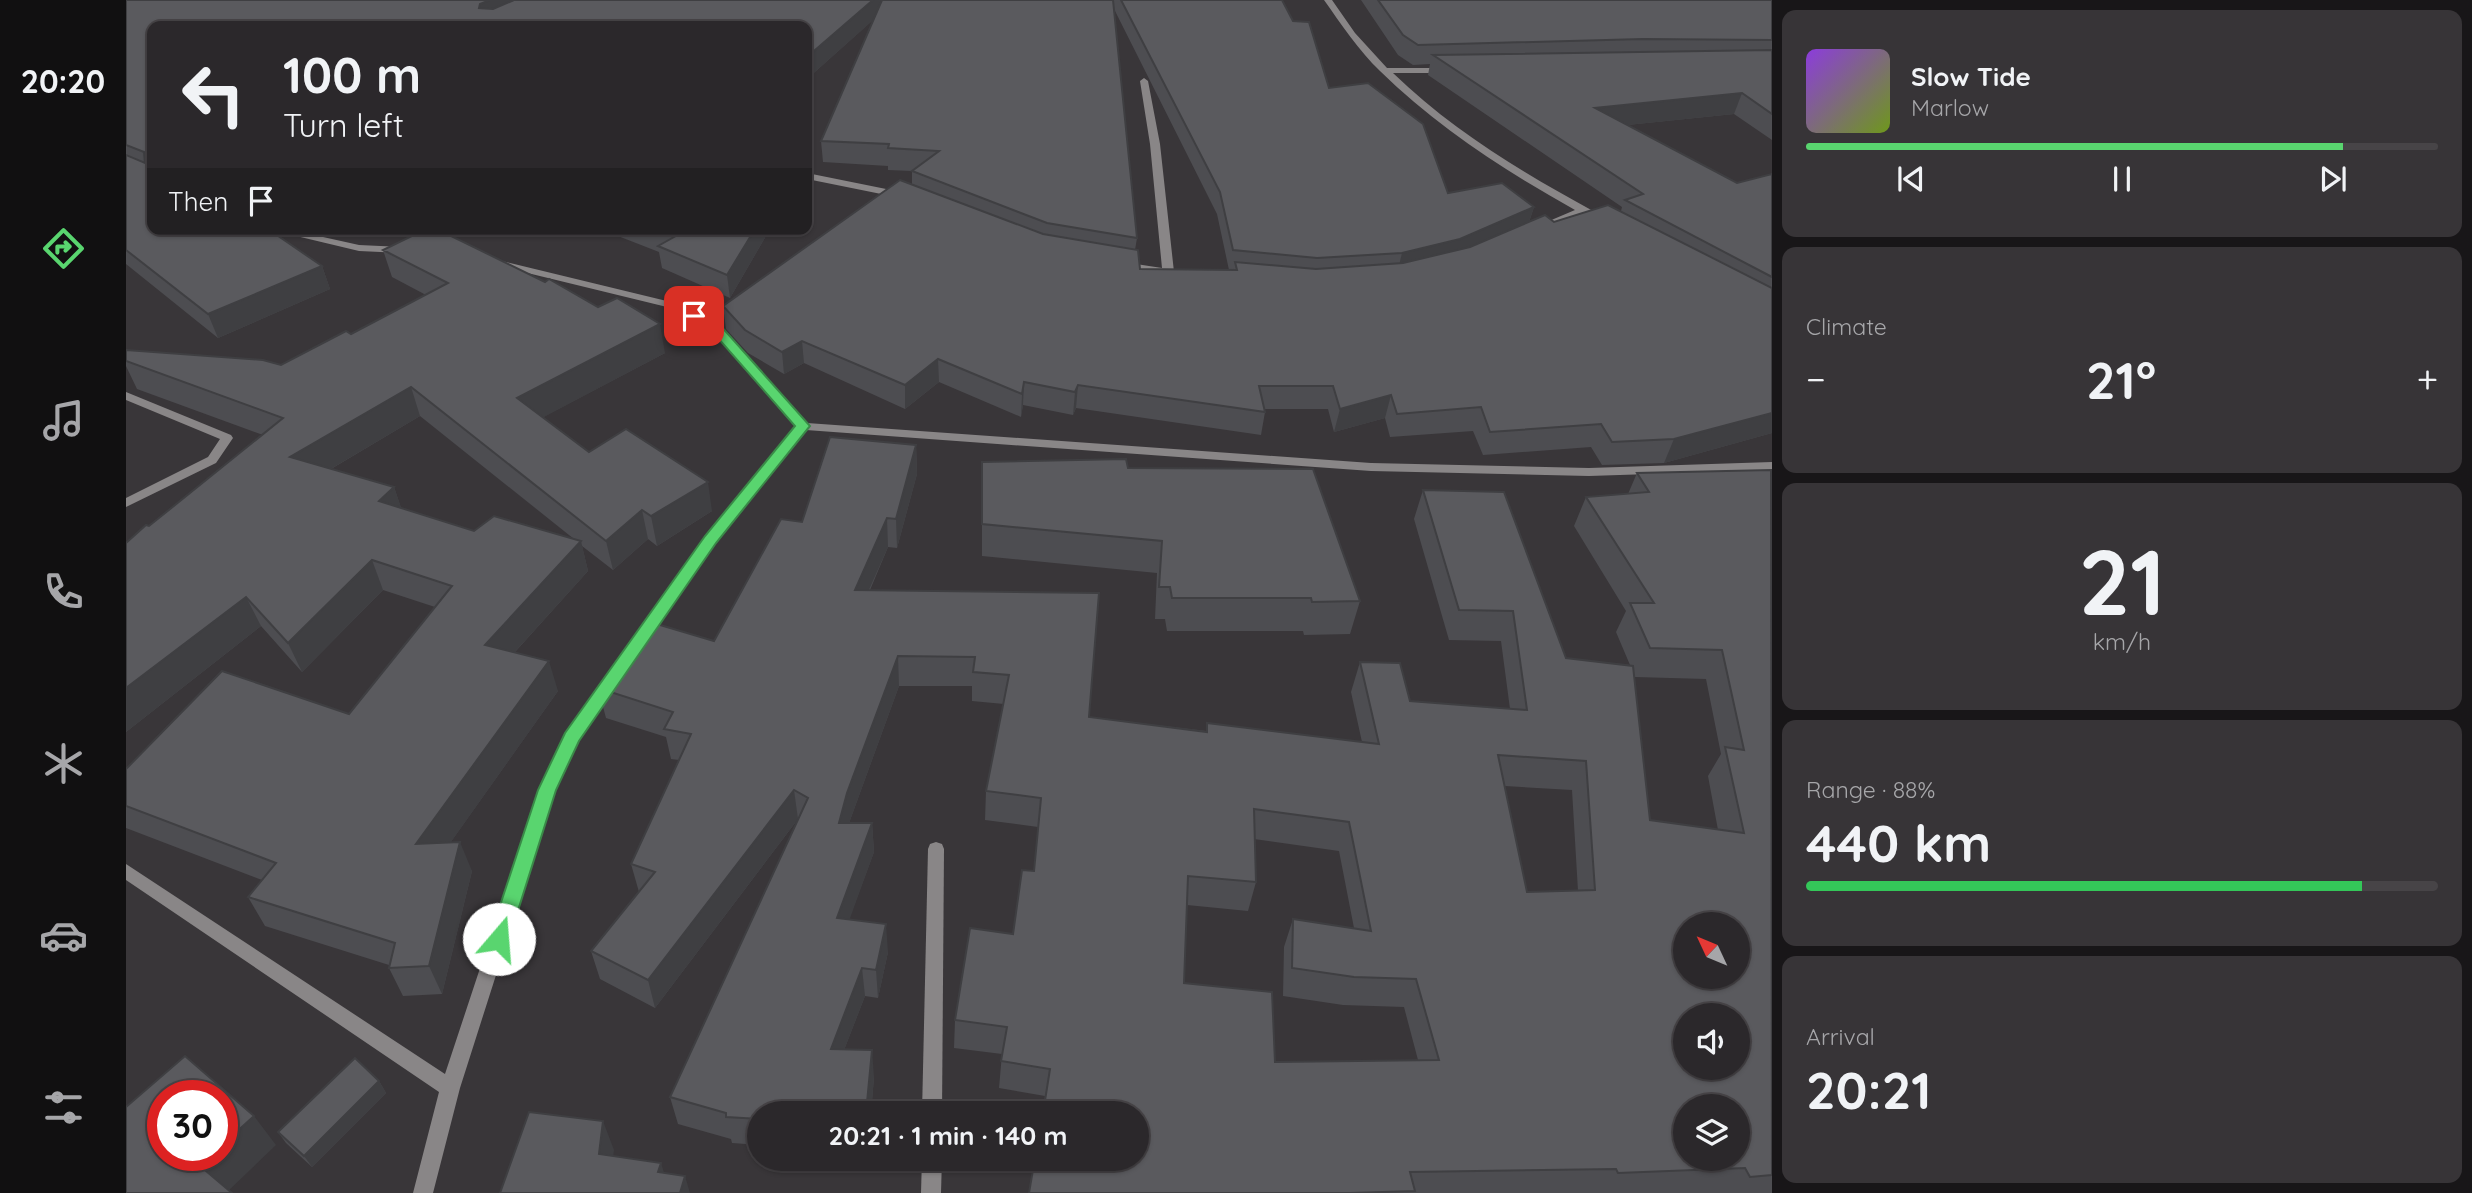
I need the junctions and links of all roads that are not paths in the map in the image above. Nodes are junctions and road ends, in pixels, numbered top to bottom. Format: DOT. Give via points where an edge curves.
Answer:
graph roads {
  1 [pos="1328,0"];
  2 [pos="1454,69"];
  3 [pos="1384,71"];
  4 [pos="1144,81"];
  5 [pos="812,177"];
  6 [pos="917,201"];
  7 [pos="1583,210"];
  8 [pos="1595,216"];
  9 [pos="1534,232"];
  10 [pos="299,235"];
  11 [pos="413,250"];
  12 [pos="480,259"];
  13 [pos="1105,262"];
  14 [pos="1168,272"];
  15 [pos="1181,273"];
  16 [pos="126,396"];
  17 [pos="803,426"];
  18 [pos="1772,466"];
  19 [pos="126,503"];
  20 [pos="633,650"];
  21 [pos="618,672"];
  22 [pos="936,849"];
  23 [pos="126,871"];
  24 [pos="450,1088"];
  25 [pos="932,1101"];
  26 [pos="932,1171"];
  27 [pos="423,1193"];
  28 [pos="931,1193"];
  1 -- 3 [label="street"];
  2 -- 3 [label="street"];
  3 -- 7 [label="street" via="1460,135"];
  4 -- 14 [label="street"];
  5 -- 6 [label="street" via="892,191"];
  7 -- 8 [label="street"];
  7 -- 9 [label="street"];
  10 -- 11 [label="street" via="359,248"];
  12 -- 17 [label="street" via="671,305 716,328"];
  13 -- 14 [label="street"];
  14 -- 15 [label="street"];
  16 -- 19 [label="street" via="227,438 212,460"];
  17 -- 18 [label="street" via="1371,467 1589,472"];
  17 -- 20 [label="street" via="710,539"];
  21 -- 24 [label="street" via="572,738 547,790"];
  22 -- 25 [label="street"];
  23 -- 24 [label="street"];
  24 -- 27 [label="street"];
  26 -- 28 [label="street"];
}
